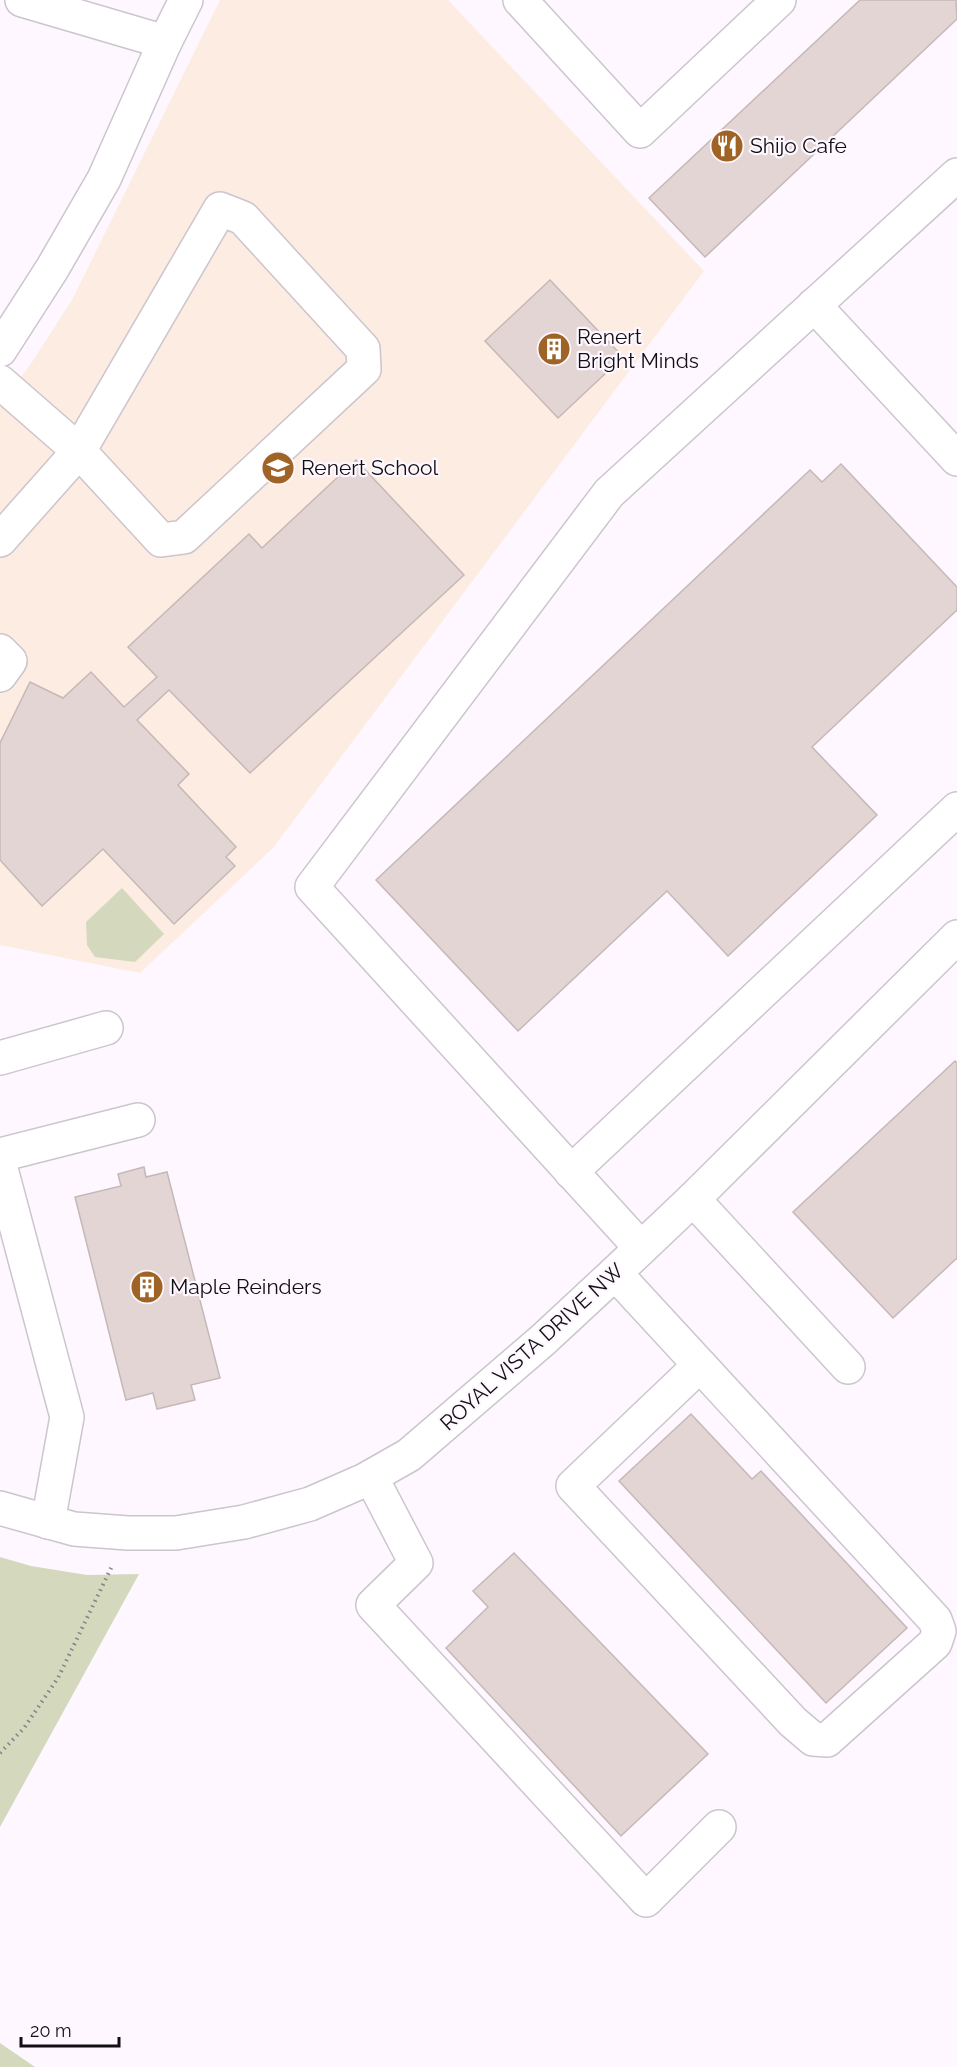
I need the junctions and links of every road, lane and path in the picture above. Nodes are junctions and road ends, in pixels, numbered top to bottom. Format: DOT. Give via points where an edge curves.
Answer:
graph roads {
  1 [pos="22,0"];
  2 [pos="186,0"];
  3 [pos="520,0"];
  4 [pos="766,4"];
  5 [pos="165,42"];
  6 [pos="957,175"];
  7 [pos="814,305"];
  8 [pos="0,350"];
  9 [pos="0,382"];
  10 [pos="79,451"];
  11 [pos="957,459"];
  12 [pos="0,540"];
  13 [pos="0,651"];
  14 [pos="0,675"];
  15 [pos="957,809"];
  16 [pos="953,950"];
  17 [pos="106,1028"];
  18 [pos="0,1058"];
  19 [pos="138,1120"];
  20 [pos="0,1155"];
  21 [pos="0,1165"];
  22 [pos="572,1172"];
  23 [pos="693,1199"];
  24 [pos="641,1248"];
  25 [pos="615,1273"];
  26 [pos="700,1365"];
  27 [pos="848,1367"];
  28 [pos="370,1477"];
  29 [pos="0,1508"];
  30 [pos="48,1522"];
  31 [pos="128,1533"];
  32 [pos="0,1753"];
  33 [pos="719,1827"];
  1 -- 5 [label="street"];
  2 -- 5 [label="street"];
  3 -- 4 [label="street" via="640,131"];
  5 -- 8 [label="street" via="104,180"];
  6 -- 7 [label="street"];
  7 -- 11 [label="street"];
  7 -- 22 [label="street" via="609,493 312,887"];
  9 -- 10 [label="street"];
  10 -- 10 [label="street" via="160,540 184,537 364,369 363,349 243,218 220,208"];
  10 -- 12 [label="street"];
  13 -- 14 [label="street" via="9,661"];
  15 -- 22 [label="street"];
  16 -- 23 [label="street, ROYAL VISTA DRIVE NW"];
  17 -- 18 [label="street"];
  19 -- 20 [label="street"];
  21 -- 30 [label="street" via="67,1417"];
  22 -- 24 [label="street"];
  23 -- 24 [label="street, ROYAL VISTA DRIVE NW"];
  23 -- 27 [label="street"];
  24 -- 25 [label="street, ROYAL VISTA DRIVE NW"];
  25 -- 26 [label="street"];
  25 -- 28 [label="street, ROYAL VISTA DRIVE NW" via="447,1424 409,1455"];
  26 -- 26 [label="street" via="934,1620 939,1631 935,1643 827,1740 813,1739 793,1722 573,1486"];
  28 -- 31 [label="street, ROYAL VISTA DRIVE NW" via="310,1504 244,1521 176,1533"];
  28 -- 33 [label="street" via="416,1563 373,1605 646,1900"];
  29 -- 30 [label="street, ROYAL VISTA DRIVE NW"];
  30 -- 31 [label="street, ROYAL VISTA DRIVE NW" via="74,1529"];
  31 -- 32 [label="path" via="58,1678 24,1728"];
}
